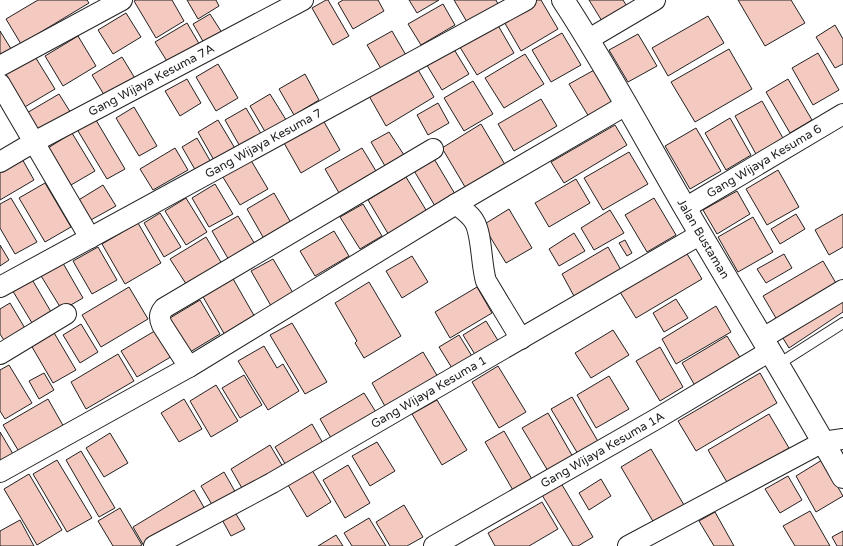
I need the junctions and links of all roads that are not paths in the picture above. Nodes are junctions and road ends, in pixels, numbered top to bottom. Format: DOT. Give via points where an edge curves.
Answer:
graph roads {
  1 [pos="122,0"];
  2 [pos="303,0"];
  3 [pos="526,0"];
  4 [pos="563,0"];
  5 [pos="655,0"];
  6 [pos="589,39"];
  7 [pos="0,66"];
  8 [pos="0,84"];
  9 [pos="626,105"];
  10 [pos="843,114"];
  11 [pos="34,142"];
  12 [pos="433,149"];
  13 [pos="0,162"];
  14 [pos="456,204"];
  15 [pos="685,208"];
  16 [pos="701,234"];
  17 [pos="90,238"];
  18 [pos="0,287"];
  19 [pos="843,290"];
  20 [pos="66,314"];
  21 [pos="843,324"];
  22 [pos="521,339"];
  23 [pos="770,351"];
  24 [pos="0,354"];
  25 [pos="189,367"];
  26 [pos="833,441"];
  27 [pos="0,472"];
  28 [pos="843,478"];
  29 [pos="154,546"];
  30 [pos="434,546"];
  31 [pos="628,546"];
  1 -- 7 [label="street"];
  2 -- 11 [label="street, Gang Wijaya Kesuma 7A"];
  3 -- 17 [label="street, Gang Wijaya Kesuma 7"];
  4 -- 6 [label="main road, Jalan Bustaman"];
  5 -- 6 [label="street"];
  6 -- 9 [label="main road, Jalan Bustaman"];
  8 -- 11 [label="street"];
  9 -- 14 [label="street"];
  9 -- 15 [label="main road, Jalan Bustaman"];
  10 -- 15 [label="street, Gang Wijaya Kesuma 6"];
  11 -- 13 [label="street, Gang Wijaya Kesuma 7A"];
  11 -- 17 [label="street"];
  12 -- 25 [label="street" via="164,308 160,312 162,325"];
  14 -- 22 [label="street" via="468,214 477,227 486,282"];
  14 -- 25 [label="street"];
  15 -- 16 [label="main road, Jalan Bustaman"];
  16 -- 22 [label="street, Gang Wijaya Kesuma 1"];
  16 -- 23 [label="main road, Jalan Bustaman"];
  17 -- 18 [label="street, Gang Wijaya Kesuma 7"];
  19 -- 23 [label="street, Gang Wijaya Kesuma 1A"];
  20 -- 24 [label="street"];
  21 -- 23 [label="lane"];
  22 -- 29 [label="street, Gang Wijaya Kesuma 1" via="272,483"];
  23 -- 26 [label="main road, Jalan Bustaman"];
  23 -- 30 [label="street, Gang Wijaya Kesuma 1A"];
  25 -- 27 [label="street"];
  26 -- 28 [label="main road, Jalan Bustaman"];
  26 -- 31 [label="street"];
}
